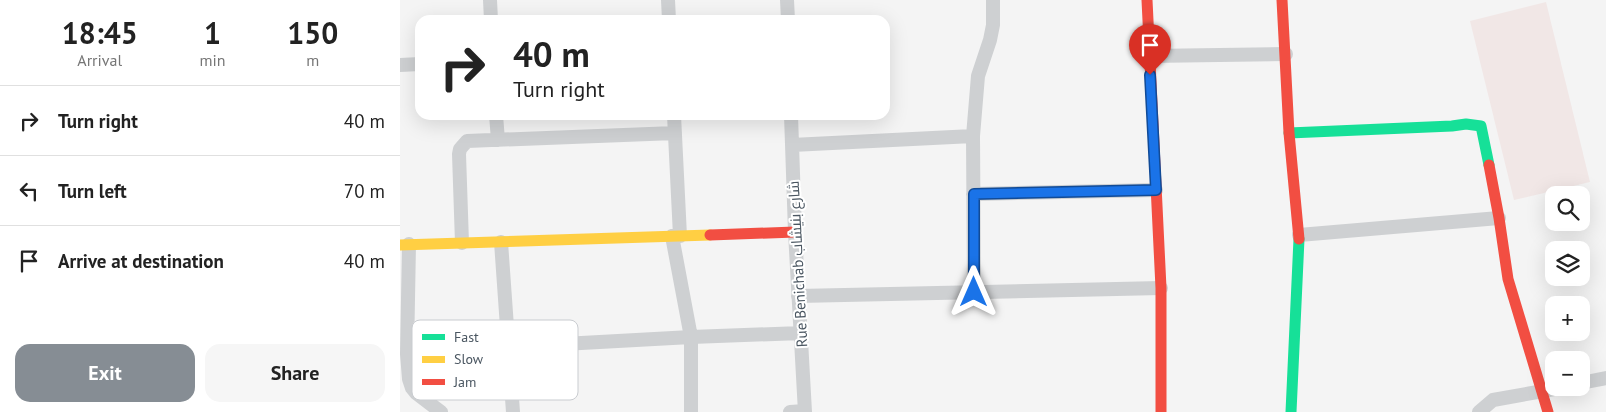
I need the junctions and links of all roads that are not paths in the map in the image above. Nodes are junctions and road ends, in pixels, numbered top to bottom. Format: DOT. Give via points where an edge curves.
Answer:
graph roads {
  1 [pos="490,0"];
  2 [pos="668,0"];
  3 [pos="787,0"];
  4 [pos="994,0"];
  5 [pos="1147,0"];
  6 [pos="1282,0"];
  7 [pos="491,15"];
  8 [pos="669,15"];
  9 [pos="788,15"];
  10 [pos="1286,54"];
  11 [pos="1149,56"];
  12 [pos="415,64"];
  13 [pos="400,65"];
  14 [pos="496,120"];
  15 [pos="674,120"];
  16 [pos="791,120"];
  17 [pos="675,133"];
  18 [pos="1290,133"];
  19 [pos="974,136"];
  20 [pos="498,140"];
  21 [pos="792,145"];
  22 [pos="1156,190"];
  23 [pos="974,194"];
  24 [pos="1499,218"];
  25 [pos="795,232"];
  26 [pos="1299,235"];
  27 [pos="676,236"];
  28 [pos="501,242"];
  29 [pos="462,243"];
  30 [pos="405,245"];
  31 [pos="1161,288"];
  32 [pos="974,292"];
  33 [pos="798,296"];
  34 [pos="506,320"];
  35 [pos="800,333"];
  36 [pos="691,337"];
  37 [pos="578,343"];
  38 [pos="404,354"];
  39 [pos="1606,378"];
  40 [pos="1590,381"];
  41 [pos="412,388"];
  42 [pos="1545,391"];
  43 [pos="1541,392"];
  44 [pos="425,400"];
  45 [pos="441,412"];
  46 [pos="691,412"];
  47 [pos="790,412"];
  48 [pos="805,412"];
  49 [pos="1161,412"];
  50 [pos="1291,412"];
  51 [pos="1479,412"];
  52 [pos="1548,412"];
  1 -- 7 [label="street"];
  2 -- 8 [label="street"];
  3 -- 9 [label="street"];
  4 -- 19 [label="street" via="990,40 978,76"];
  5 -- 11 [label="street"];
  6 -- 10 [label="street"];
  10 -- 11 [label="street"];
  10 -- 18 [label="street"];
  11 -- 22 [label="street"];
  12 -- 13 [label="street"];
  14 -- 20 [label="street"];
  15 -- 17 [label="street"];
  16 -- 21 [label="street, Rue Benichab شارع بنيشاب"];
  17 -- 20 [label="street"];
  17 -- 27 [label="street"];
  18 -- 24 [label="street" via="1466,124 1481,126"];
  18 -- 26 [label="street"];
  19 -- 21 [label="street"];
  19 -- 23 [label="street"];
  20 -- 29 [label="street" via="467,141 460,149"];
  21 -- 25 [label="street, Rue Benichab شارع بنيشاب"];
  22 -- 23 [label="street"];
  22 -- 31 [label="street"];
  23 -- 32 [label="street"];
  24 -- 26 [label="street"];
  24 -- 43 [label="street" via="1508,279"];
  25 -- 27 [label="street"];
  25 -- 33 [label="street, Rue Benichab شارع بنيشاب"];
  26 -- 50 [label="street"];
  27 -- 28 [label="street"];
  27 -- 36 [label="street"];
  28 -- 29 [label="street"];
  28 -- 34 [label="street"];
  29 -- 30 [label="street"];
  30 -- 38 [label="street"];
  31 -- 32 [label="street"];
  31 -- 49 [label="street"];
  32 -- 33 [label="street"];
  33 -- 35 [label="street, Rue Benichab شارع بنيشاب"];
  35 -- 36 [label="street"];
  35 -- 48 [label="street, Rue Benichab شارع بنيشاب"];
  36 -- 37 [label="street"];
  36 -- 46 [label="street"];
  38 -- 41 [label="street"];
  39 -- 40 [label="street"];
  42 -- 43 [label="street"];
  43 -- 51 [label="street" via="1494,400"];
  43 -- 52 [label="street"];
  44 -- 45 [label="street"];
  47 -- 48 [label="street"];
}
